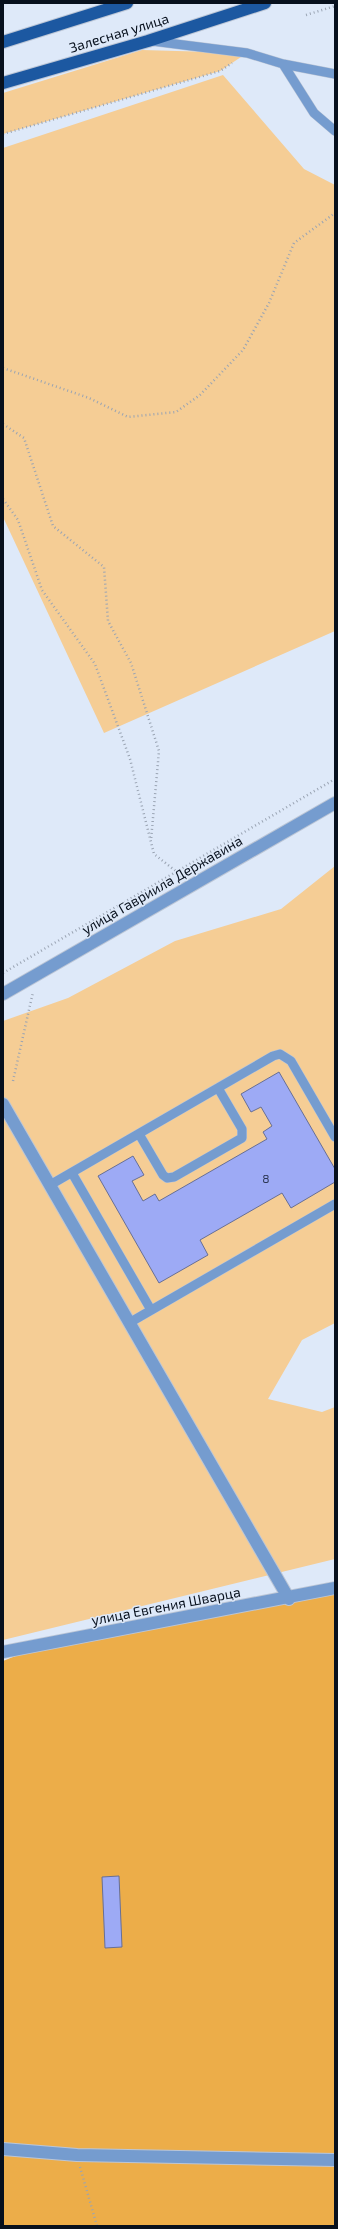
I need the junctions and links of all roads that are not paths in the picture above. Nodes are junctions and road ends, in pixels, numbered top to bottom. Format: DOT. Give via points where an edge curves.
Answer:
graph roads {
  1 [pos="127,3"];
  2 [pos="265,3"];
  3 [pos="148,41"];
  4 [pos="3,42"];
  5 [pos="283,64"];
  6 [pos="335,74"];
  7 [pos="3,83"];
  8 [pos="335,131"];
  9 [pos="335,802"];
  10 [pos="3,994"];
  11 [pos="218,1088"];
  12 [pos="3,1104"];
  13 [pos="139,1134"];
  14 [pos="335,1137"];
  15 [pos="72,1173"];
  16 [pos="50,1185"];
  17 [pos="335,1204"];
  18 [pos="151,1310"];
  19 [pos="129,1323"];
  20 [pos="335,1588"];
  21 [pos="288,1599"];
  22 [pos="3,1652"];
  23 [pos="3,2149"];
  24 [pos="335,2160"];
  1 -- 4 [label="main road, Залесная улица"];
  2 -- 3 [label="main road, Залесная улица"];
  3 -- 5 [label="lane" via="247,53"];
  3 -- 7 [label="main road, Залесная улица"];
  5 -- 6 [label="lane"];
  5 -- 8 [label="lane" via="314,113"];
  9 -- 10 [label="street, улица Гавриила Державина"];
  11 -- 13 [label="lane"];
  11 -- 13 [label="lane" via="243,1135 174,1177 167,1178 162,1175"];
  11 -- 14 [label="lane" via="274,1056 286,1056"];
  12 -- 16 [label="street"];
  13 -- 15 [label="lane"];
  15 -- 16 [label="lane"];
  15 -- 18 [label="lane"];
  16 -- 19 [label="street"];
  17 -- 18 [label="lane"];
  18 -- 19 [label="lane"];
  19 -- 21 [label="street"];
  20 -- 21 [label="street, улица Евгения Шварца"];
  21 -- 22 [label="street, улица Евгения Шварца"];
  23 -- 24 [label="street" via="77,2155"];
}
